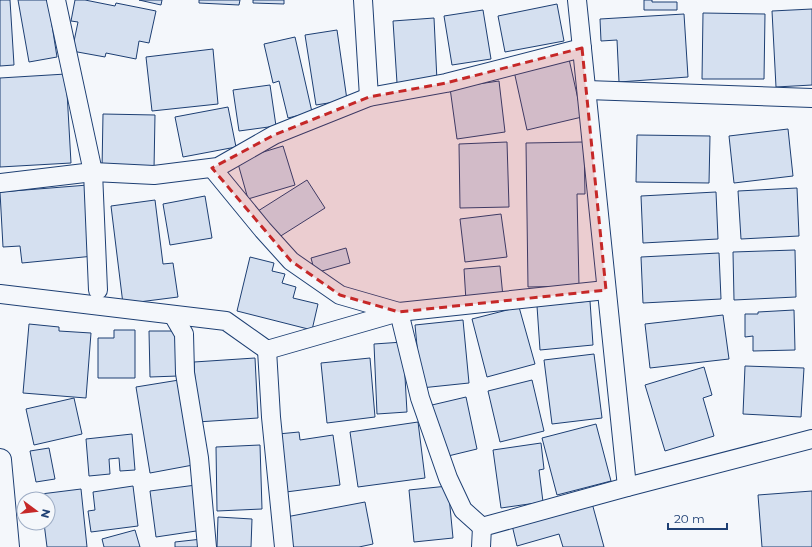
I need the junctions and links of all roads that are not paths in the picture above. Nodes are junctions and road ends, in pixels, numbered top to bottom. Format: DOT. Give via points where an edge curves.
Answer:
graph roads {
  1 [pos="56,0"];
  2 [pos="363,0"];
  3 [pos="577,0"];
  4 [pos="582,48"];
  5 [pos="587,90"];
  6 [pos="369,98"];
  7 [pos="812,98"];
  8 [pos="212,168"];
  9 [pos="93,172"];
  10 [pos="0,183"];
  11 [pos="98,290"];
  12 [pos="606,290"];
  13 [pos="0,294"];
  14 [pos="399,312"];
  15 [pos="172,314"];
  16 [pos="267,350"];
  17 [pos="812,439"];
  18 [pos="0,460"];
  19 [pos="627,487"];
  20 [pos="482,527"];
  21 [pos="8,547"];
  22 [pos="207,547"];
  23 [pos="284,547"];
  24 [pos="481,547"];
  1 -- 9 [label="street"];
  2 -- 6 [label="street"];
  3 -- 4 [label="street"];
  4 -- 5 [label="street"];
  4 -- 6 [label="street" via="446,83"];
  5 -- 7 [label="street"];
  5 -- 12 [label="street"];
  6 -- 8 [label="street" via="274,135"];
  8 -- 9 [label="street" via="154,175"];
  8 -- 14 [label="street" via="291,261 340,295"];
  9 -- 10 [label="street"];
  9 -- 11 [label="street"];
  12 -- 14 [label="street"];
  12 -- 19 [label="street"];
  13 -- 15 [label="street"];
  14 -- 16 [label="street"];
  14 -- 20 [label="street" via="420,398 448,478 463,510"];
  15 -- 16 [label="street" via="226,321"];
  15 -- 22 [label="street" via="184,334 185,373 199,458"];
  16 -- 23 [label="street"];
  17 -- 19 [label="street"];
  18 -- 21 [label="main road"];
  19 -- 20 [label="street"];
  20 -- 24 [label="street"];
}
